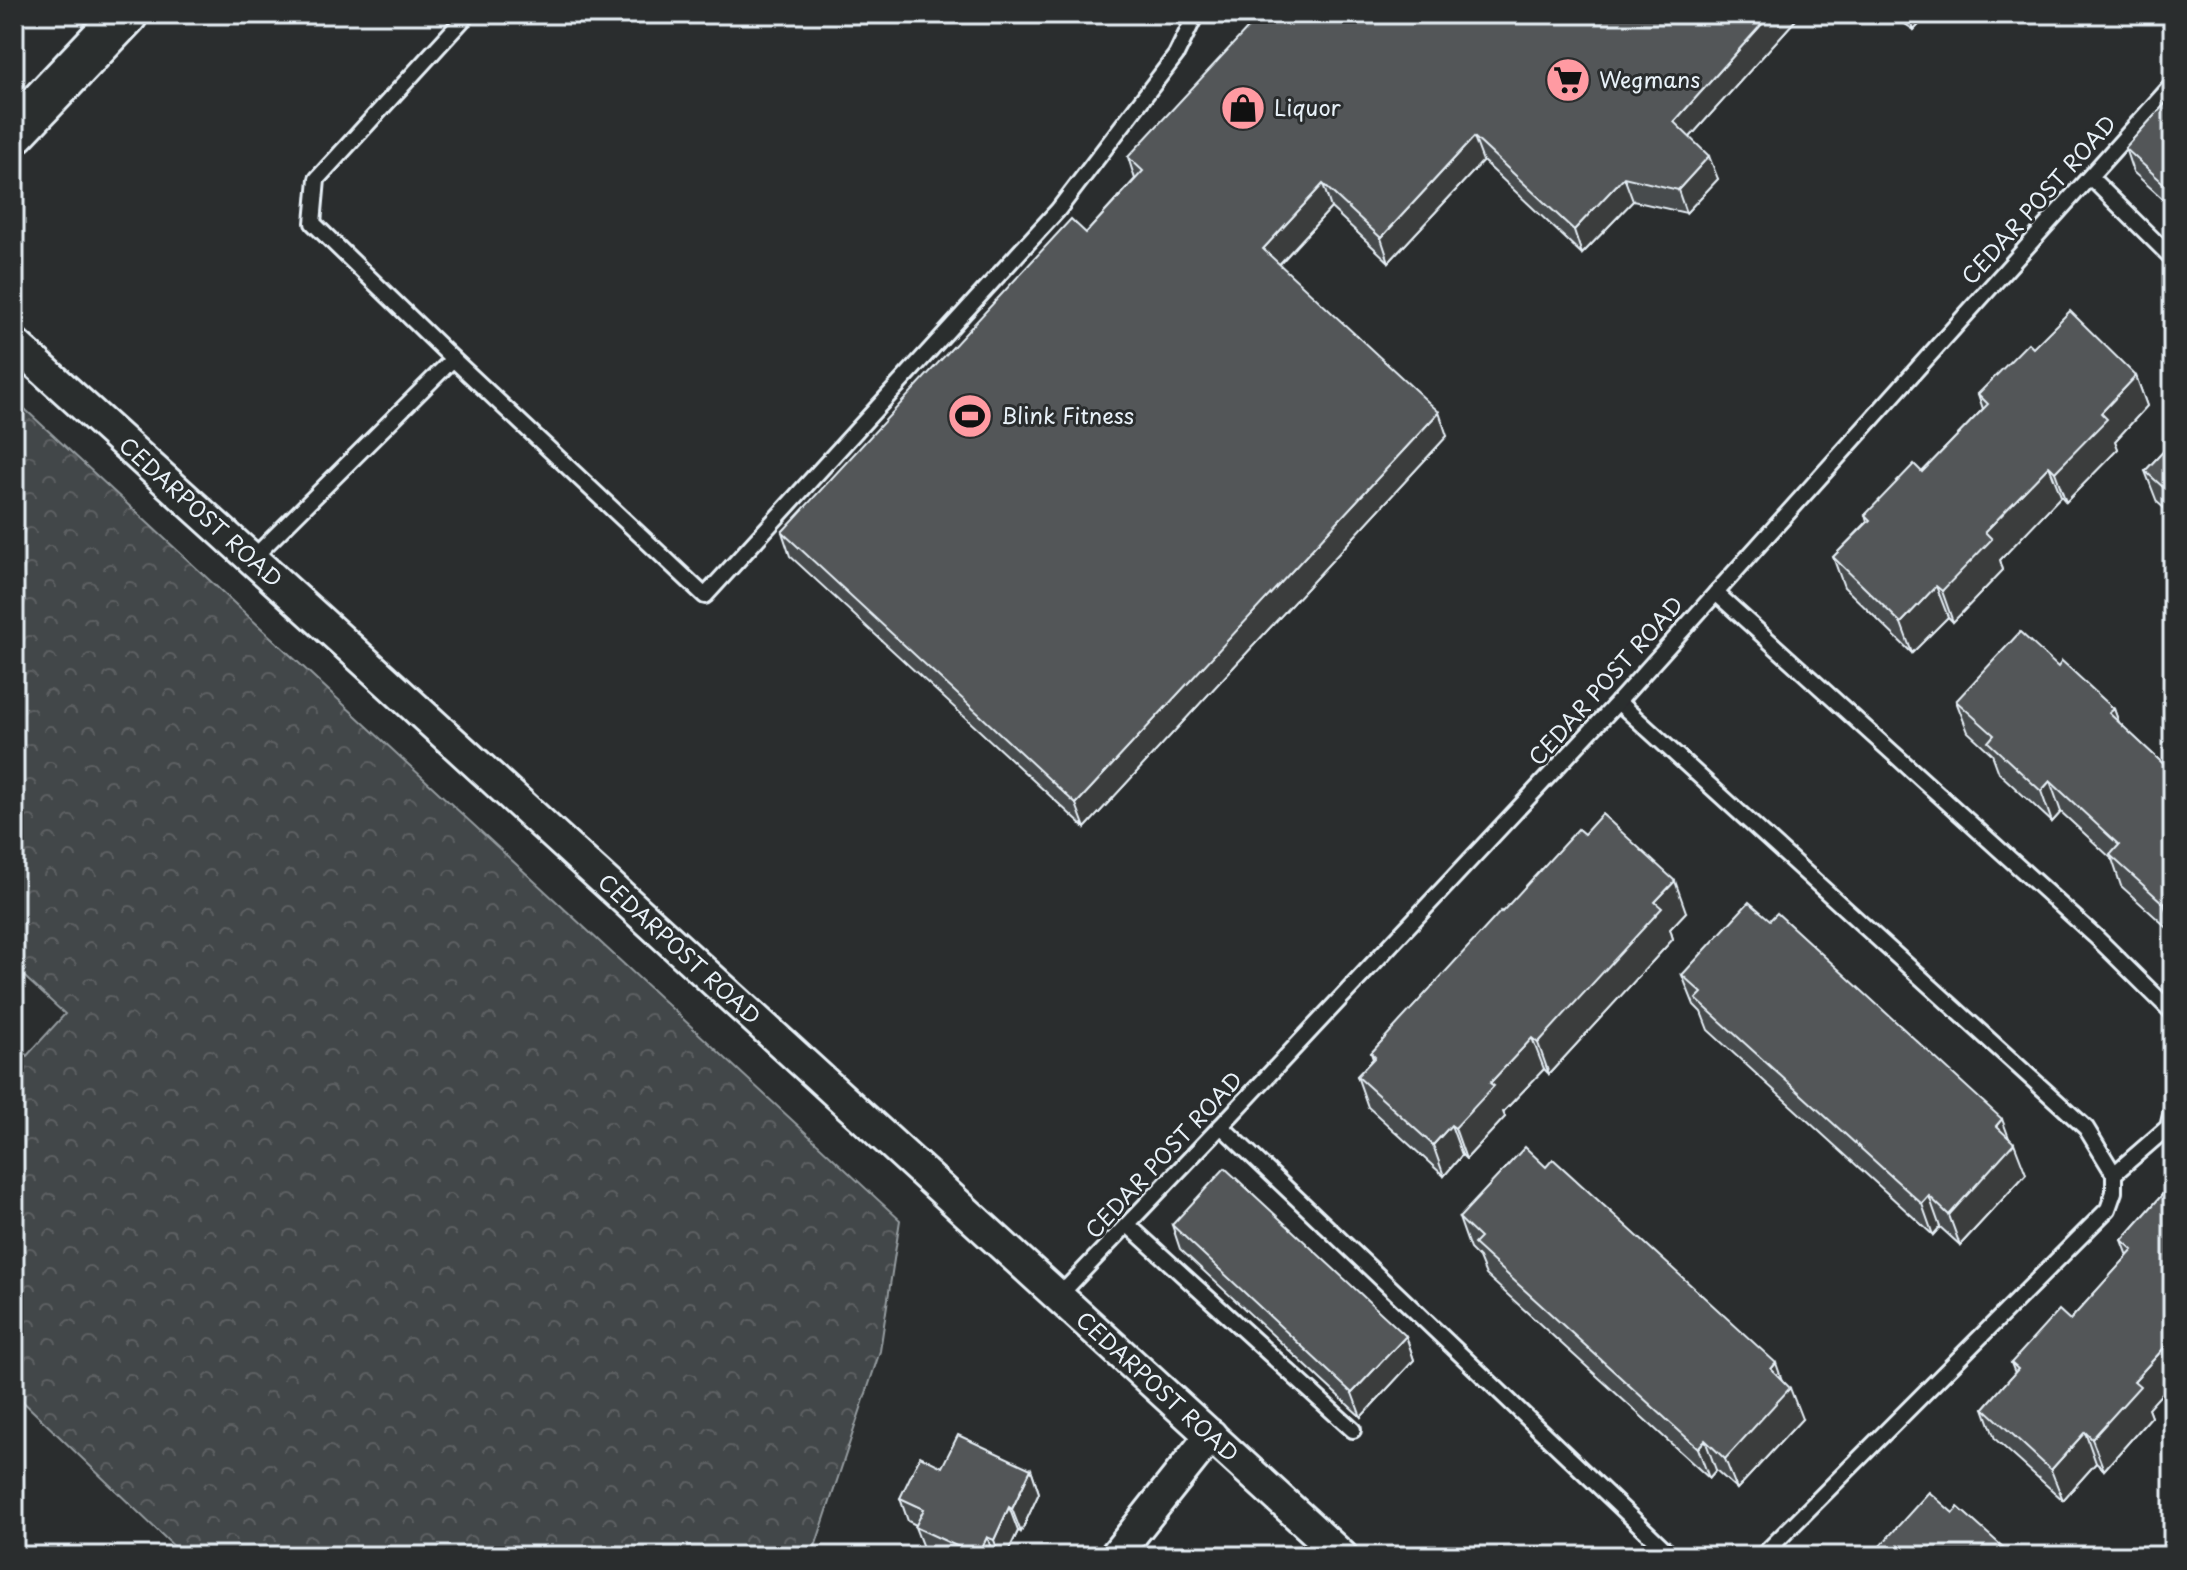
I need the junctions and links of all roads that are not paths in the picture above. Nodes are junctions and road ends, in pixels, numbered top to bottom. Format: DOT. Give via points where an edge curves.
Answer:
graph roads {
  1 [pos="126,14"];
  2 [pos="468,14"];
  3 [pos="1196,14"];
  4 [pos="2173,84"];
  5 [pos="14,132"];
  6 [pos="2090,177"];
  7 [pos="2173,259"];
  8 [pos="14,343"];
  9 [pos="453,359"];
  10 [pos="252,559"];
  11 [pos="1716,593"];
  12 [pos="1618,702"];
  13 [pos="2173,1013"];
  14 [pos="2173,1107"];
  15 [pos="1221,1126"];
  16 [pos="2114,1174"];
  17 [pos="1128,1225"];
  18 [pos="1058,1297"];
  19 [pos="1353,1430"];
  20 [pos="1211,1435"];
  21 [pos="1115,1556"];
  22 [pos="1342,1556"];
  23 [pos="1672,1556"];
  24 [pos="1762,1556"];
  1 -- 5 [label="main road"];
  2 -- 9 [label="lane" via="317,179 313,223"];
  3 -- 9 [label="lane" via="1176,55 1058,210 705,596"];
  4 -- 6 [label="lane, CEDAR POST ROAD"];
  6 -- 7 [label="lane"];
  6 -- 11 [label="lane, CEDAR POST ROAD"];
  8 -- 10 [label="street, CEDARPOST ROAD"];
  9 -- 10 [label="lane"];
  10 -- 18 [label="street, CEDARPOST ROAD"];
  11 -- 12 [label="lane, CEDAR POST ROAD"];
  11 -- 13 [label="lane"];
  12 -- 15 [label="lane, CEDAR POST ROAD"];
  12 -- 16 [label="lane" via="2086,1128"];
  14 -- 16 [label="lane" via="2168,1127"];
  15 -- 17 [label="lane, CEDAR POST ROAD"];
  15 -- 23 [label="lane"];
  16 -- 24 [label="lane" via="2108,1209"];
  17 -- 18 [label="lane, CEDAR POST ROAD"];
  17 -- 19 [label="lane"];
  18 -- 20 [label="street, CEDARPOST ROAD"];
  20 -- 21 [label="street"];
  20 -- 22 [label="street, CEDARPOST ROAD"];
}
